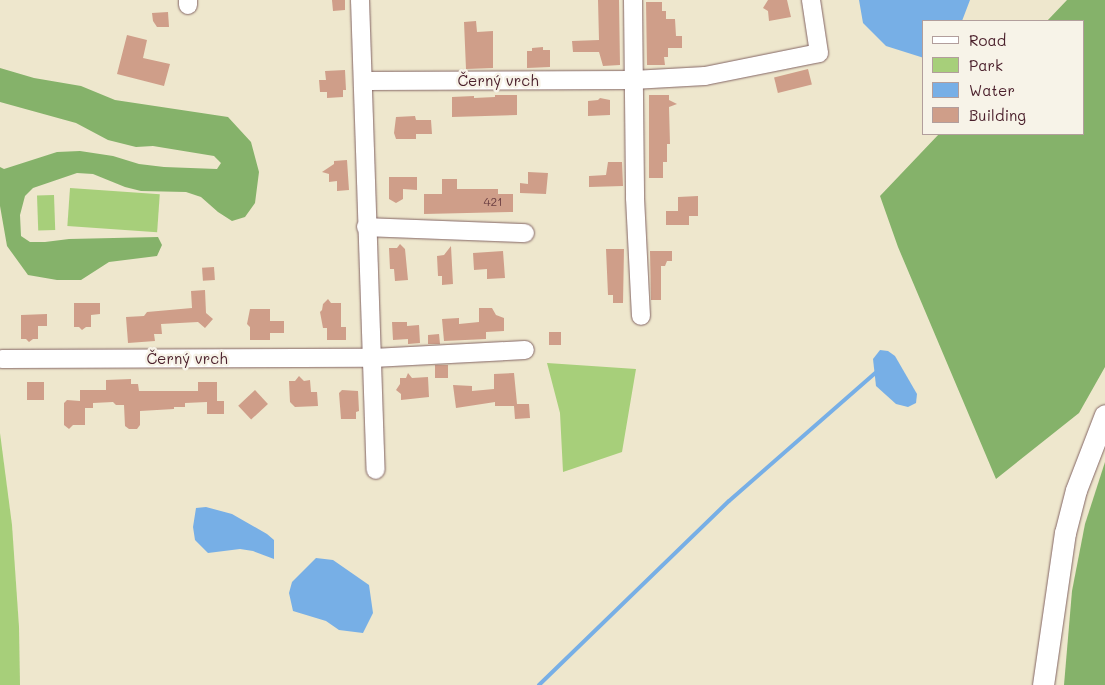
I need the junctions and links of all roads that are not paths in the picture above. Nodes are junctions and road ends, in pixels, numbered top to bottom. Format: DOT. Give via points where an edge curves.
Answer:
graph roads {
  1 [pos="360,0"];
  2 [pos="634,0"];
  3 [pos="811,0"];
  4 [pos="632,80"];
  5 [pos="364,81"];
  6 [pos="366,227"];
  7 [pos="525,233"];
  8 [pos="641,316"];
  9 [pos="525,350"];
  10 [pos="373,358"];
  11 [pos="2,359"];
  12 [pos="1105,415"];
  13 [pos="376,470"];
  14 [pos="1043,685"];
  1 -- 5 [label="street"];
  2 -- 4 [label="street"];
  3 -- 4 [label="street, Černý vrch" via="819,54 705,76"];
  4 -- 5 [label="street, Černý vrch"];
  4 -- 8 [label="street"];
  5 -- 6 [label="street"];
  6 -- 7 [label="street"];
  6 -- 10 [label="street"];
  9 -- 10 [label="street, Černý vrch"];
  10 -- 11 [label="street, Černý vrch"];
  10 -- 13 [label="street"];
  12 -- 14 [label="main road" via="1076,490 1065,533"];
}
